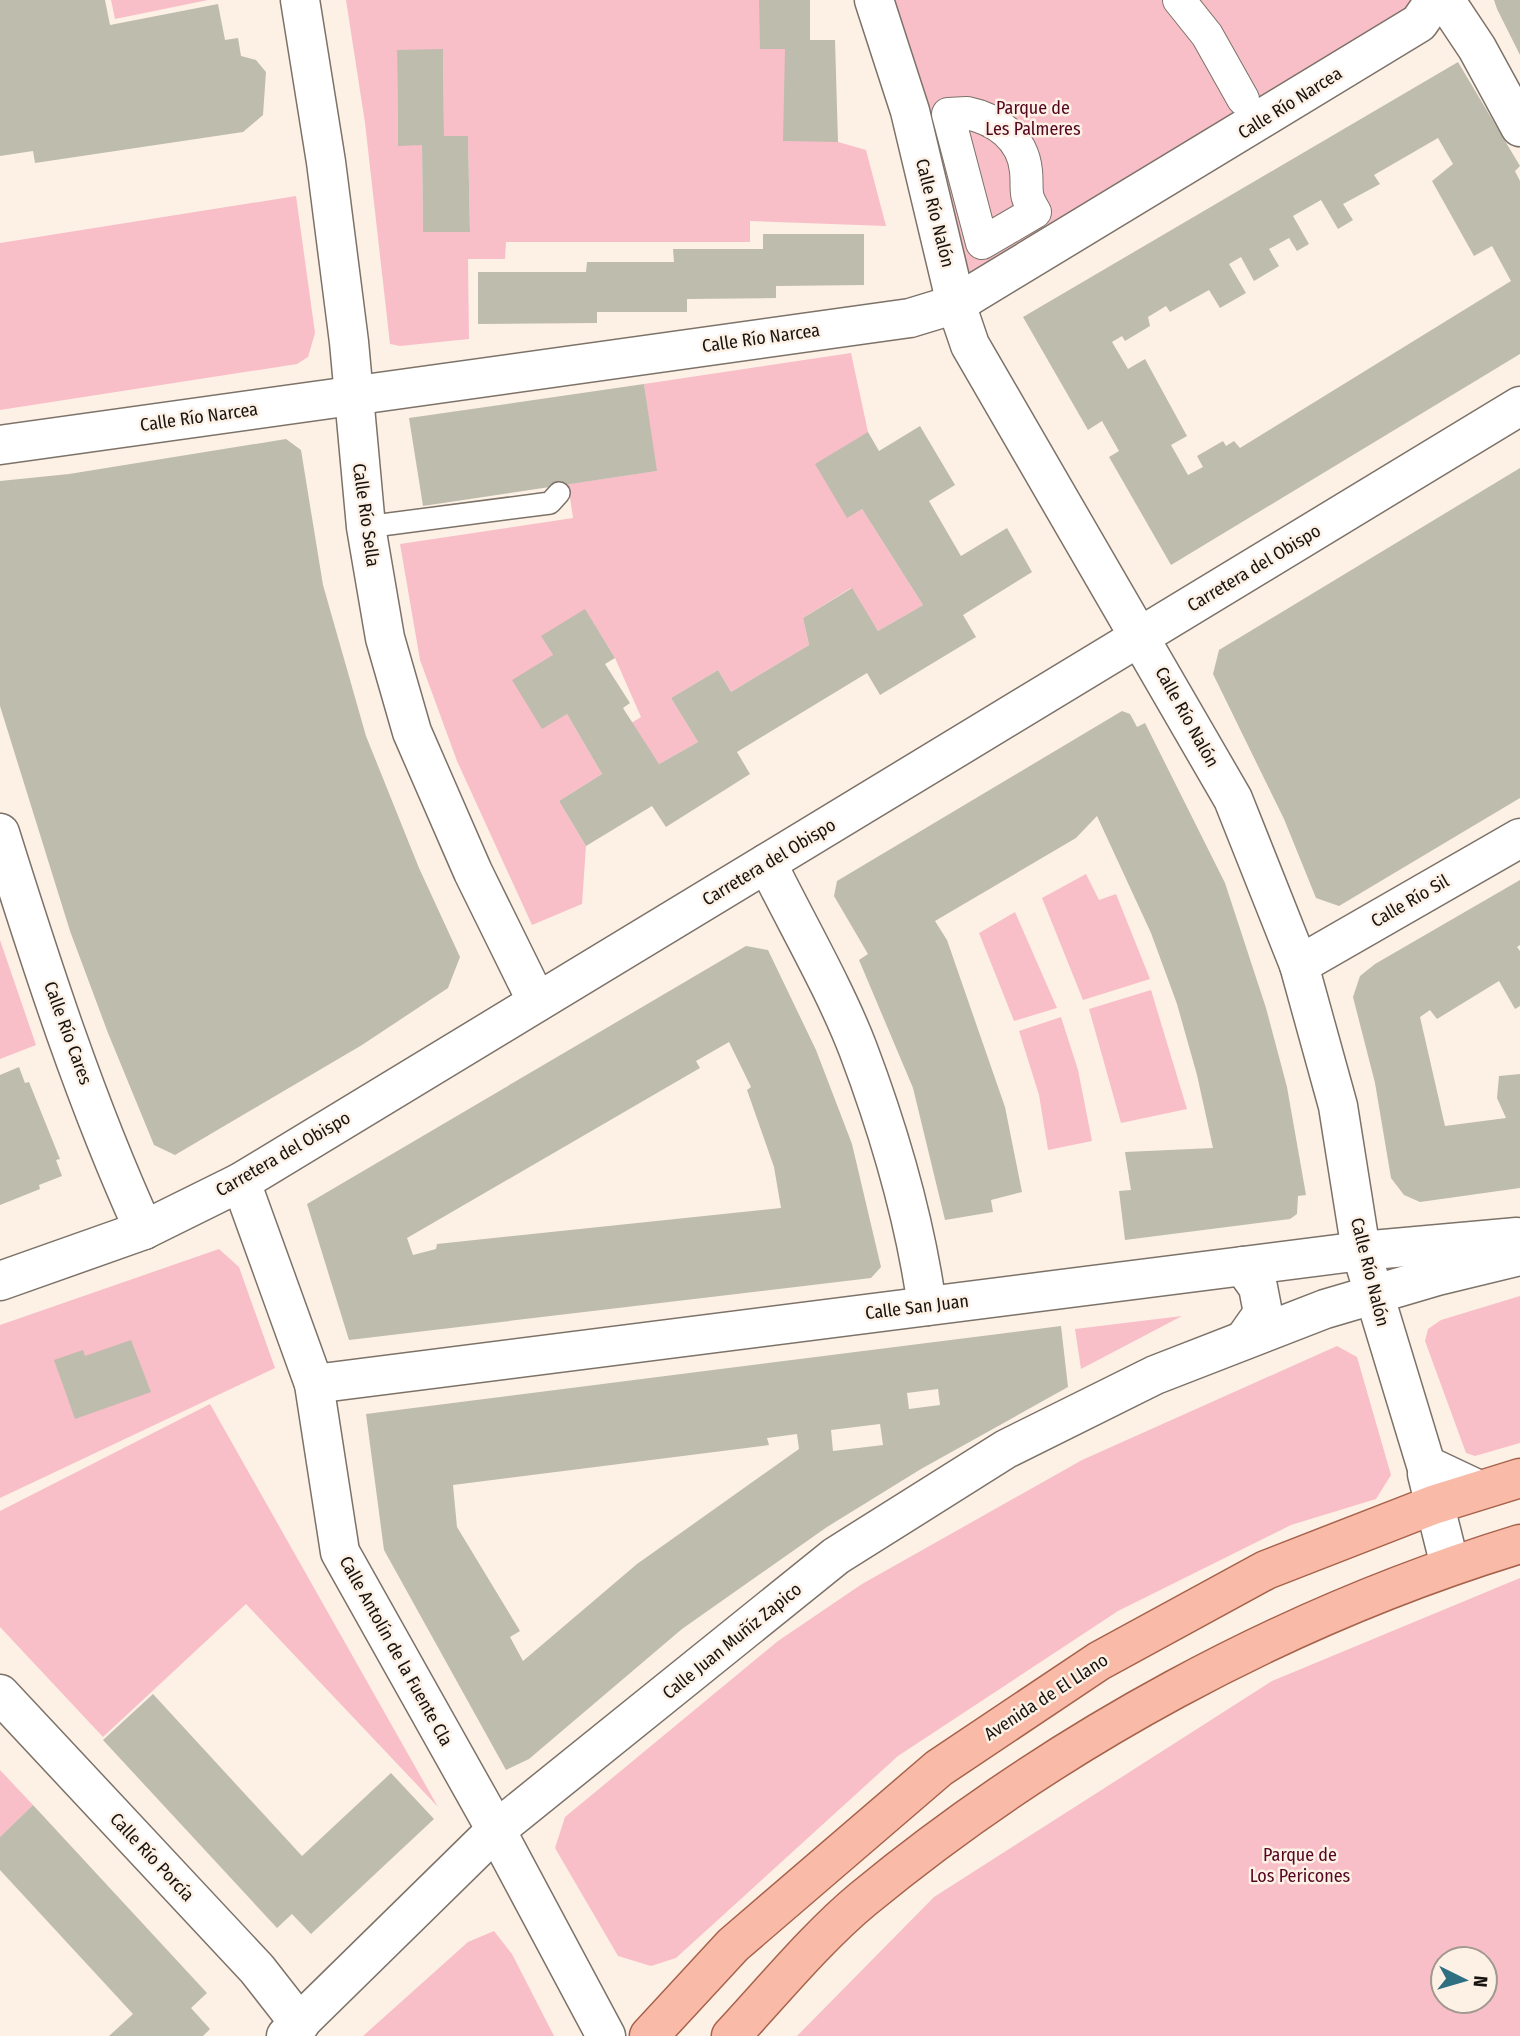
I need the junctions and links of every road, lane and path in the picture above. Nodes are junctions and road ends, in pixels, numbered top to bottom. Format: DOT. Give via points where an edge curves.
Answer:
graph roads {
  1 [pos="300,0"];
  2 [pos="874,0"];
  3 [pos="1179,0"];
  4 [pos="1435,0"];
  5 [pos="1445,0"];
  6 [pos="1242,99"];
  7 [pos="1520,127"];
  8 [pos="956,304"];
  9 [pos="355,394"];
  10 [pos="1520,406"];
  11 [pos="0,445"];
  12 [pos="559,493"];
  13 [pos="366,527"];
  14 [pos="1142,636"];
  15 [pos="0,833"];
  16 [pos="1520,838"];
  17 [pos="767,863"];
  18 [pos="1299,965"];
  19 [pos="537,1002"];
  20 [pos="241,1182"];
  21 [pos="144,1230"];
  22 [pos="1520,1237"];
  23 [pos="1361,1251"];
  24 [pos="1520,1256"];
  25 [pos="1243,1266"];
  26 [pos="0,1281"];
  27 [pos="1374,1293"];
  28 [pos="927,1306"];
  29 [pos="1244,1340"];
  30 [pos="314,1384"];
  31 [pos="1426,1465"];
  32 [pos="1520,1478"];
  33 [pos="1479,1490"];
  34 [pos="1433,1505"];
  35 [pos="1520,1544"];
  36 [pos="1450,1566"];
  37 [pos="0,1694"];
  38 [pos="496,1830"];
  39 [pos="293,2030"];
  40 [pos="606,2036"];
  41 [pos="649,2036"];
  42 [pos="731,2036"];
  1 -- 9 [label="street, Calle Río Sella"];
  2 -- 8 [label="street, Calle Río Nalón" via="910,111"];
  3 -- 6 [label="street" via="1207,35"];
  4 -- 8 [label="street, Calle Río Narcea" via="1419,23"];
  5 -- 7 [label="street"];
  8 -- 9 [label="street, Calle Río Narcea" via="910,318"];
  8 -- 14 [label="street, Calle Río Nalón" via="970,345"];
  9 -- 11 [label="street, Calle Río Narcea"];
  9 -- 13 [label="street, Calle Río Sella"];
  10 -- 14 [label="street, Carretera del Obispo"];
  12 -- 13 [label="lane" via="550,503"];
  13 -- 19 [label="street, Calle Río Sella" via="386,638 412,732"];
  14 -- 17 [label="street, Carretera del Obispo"];
  14 -- 18 [label="street, Calle Río Nalón" via="1233,799"];
  15 -- 21 [label="street, Calle Río Cares" via="117,1170"];
  16 -- 18 [label="street, Calle Río Sil"];
  17 -- 19 [label="street, Carretera del Obispo"];
  17 -- 28 [label="street" via="857,1048 896,1167"];
  18 -- 23 [label="street, Calle Río Nalón" via="1338,1106"];
  19 -- 20 [label="street, Carretera del Obispo"];
  20 -- 21 [label="street, Carretera del Obispo"];
  20 -- 30 [label="street, Calle Antolín de la Fuente Cla"];
  21 -- 26 [label="street, Carretera del Obispo"];
  22 -- 23 [label="street, Calle San Juan"];
  23 -- 25 [label="street, Calle San Juan"];
  23 -- 27 [label="street, Calle Río Nalón"];
  24 -- 27 [label="street"];
  25 -- 28 [label="street, Calle San Juan"];
  25 -- 29 [label="street" via="1258,1287 1263,1313"];
  27 -- 29 [label="street, Calle Juan Muñíz Zapico"];
  27 -- 31 [label="street, Calle Río Nalón"];
  28 -- 30 [label="street, Calle San Juan"];
  29 -- 38 [label="street, Calle Juan Muñíz Zapico" via="1155,1375 1006,1450 836,1556"];
  30 -- 38 [label="street, Calle Antolín de la Fuente Cla" via="340,1552"];
  31 -- 33 [label="street"];
  31 -- 34 [label="street, Calle Río Nalón"];
  32 -- 33 [label="main road, Avenida de El Llano"];
  33 -- 34 [label="main road, Avenida de El Llano"];
  34 -- 36 [label="street, Calle Río Nalón"];
  34 -- 41 [label="main road, Avenida de El Llano" via="1266,1570 1099,1661 939,1768 733,1945"];
  35 -- 36 [label="main road"];
  36 -- 42 [label="main road" via="1389,1588 1156,1697 970,1816 861,1901"];
  37 -- 39 [label="street, Calle Río Porcía" via="257,1969"];
  38 -- 39 [label="street, Calle Juan Muñíz Zapico"];
  38 -- 40 [label="street, Calle Antolín de la Fuente Cla"];
}
